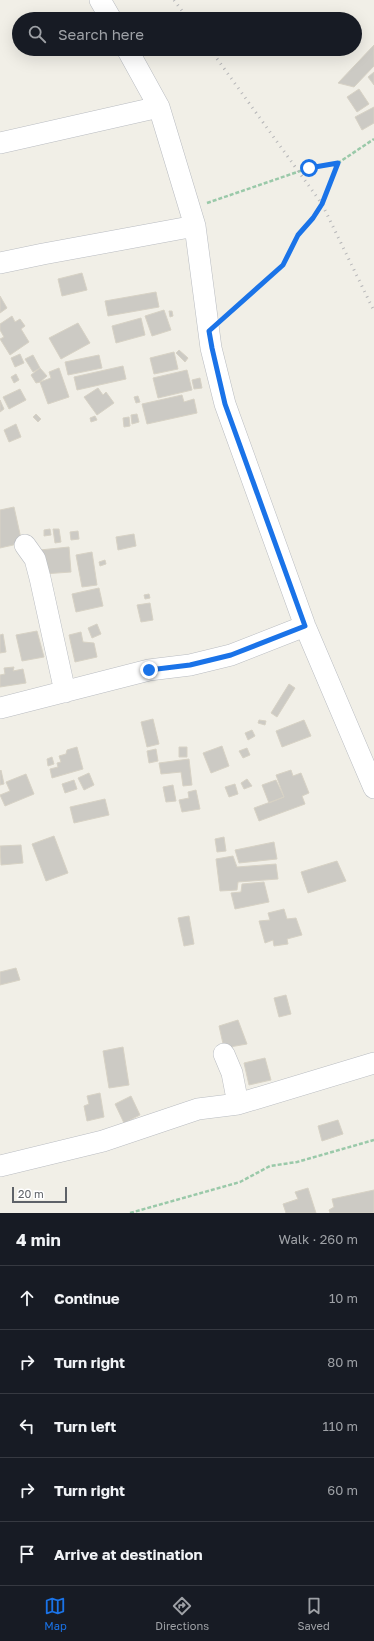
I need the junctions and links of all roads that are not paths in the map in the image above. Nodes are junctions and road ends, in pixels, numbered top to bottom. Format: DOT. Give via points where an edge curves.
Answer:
graph roads {
  1 [pos="100,0"];
  2 [pos="107,12"];
  3 [pos="131,56"];
  4 [pos="159,107"];
  5 [pos="0,143"];
  6 [pos="193,217"];
  7 [pos="0,263"];
  8 [pos="25,545"];
  9 [pos="305,626"];
  10 [pos="65,692"];
  11 [pos="0,708"];
  12 [pos="374,788"];
  13 [pos="224,1054"];
  14 [pos="374,1063"];
  15 [pos="238,1104"];
  16 [pos="0,1166"];
  1 -- 2 [label="street"];
  3 -- 4 [label="street"];
  4 -- 5 [label="street"];
  4 -- 6 [label="street"];
  6 -- 7 [label="street"];
  6 -- 9 [label="street" via="209,331 225,404"];
  8 -- 10 [label="street" via="35,559"];
  9 -- 10 [label="street" via="231,655 190,665 149,670"];
  9 -- 12 [label="street"];
  10 -- 11 [label="street"];
  13 -- 15 [label="street" via="232,1073"];
  14 -- 15 [label="street"];
  15 -- 16 [label="street" via="198,1109 103,1141"];
}
